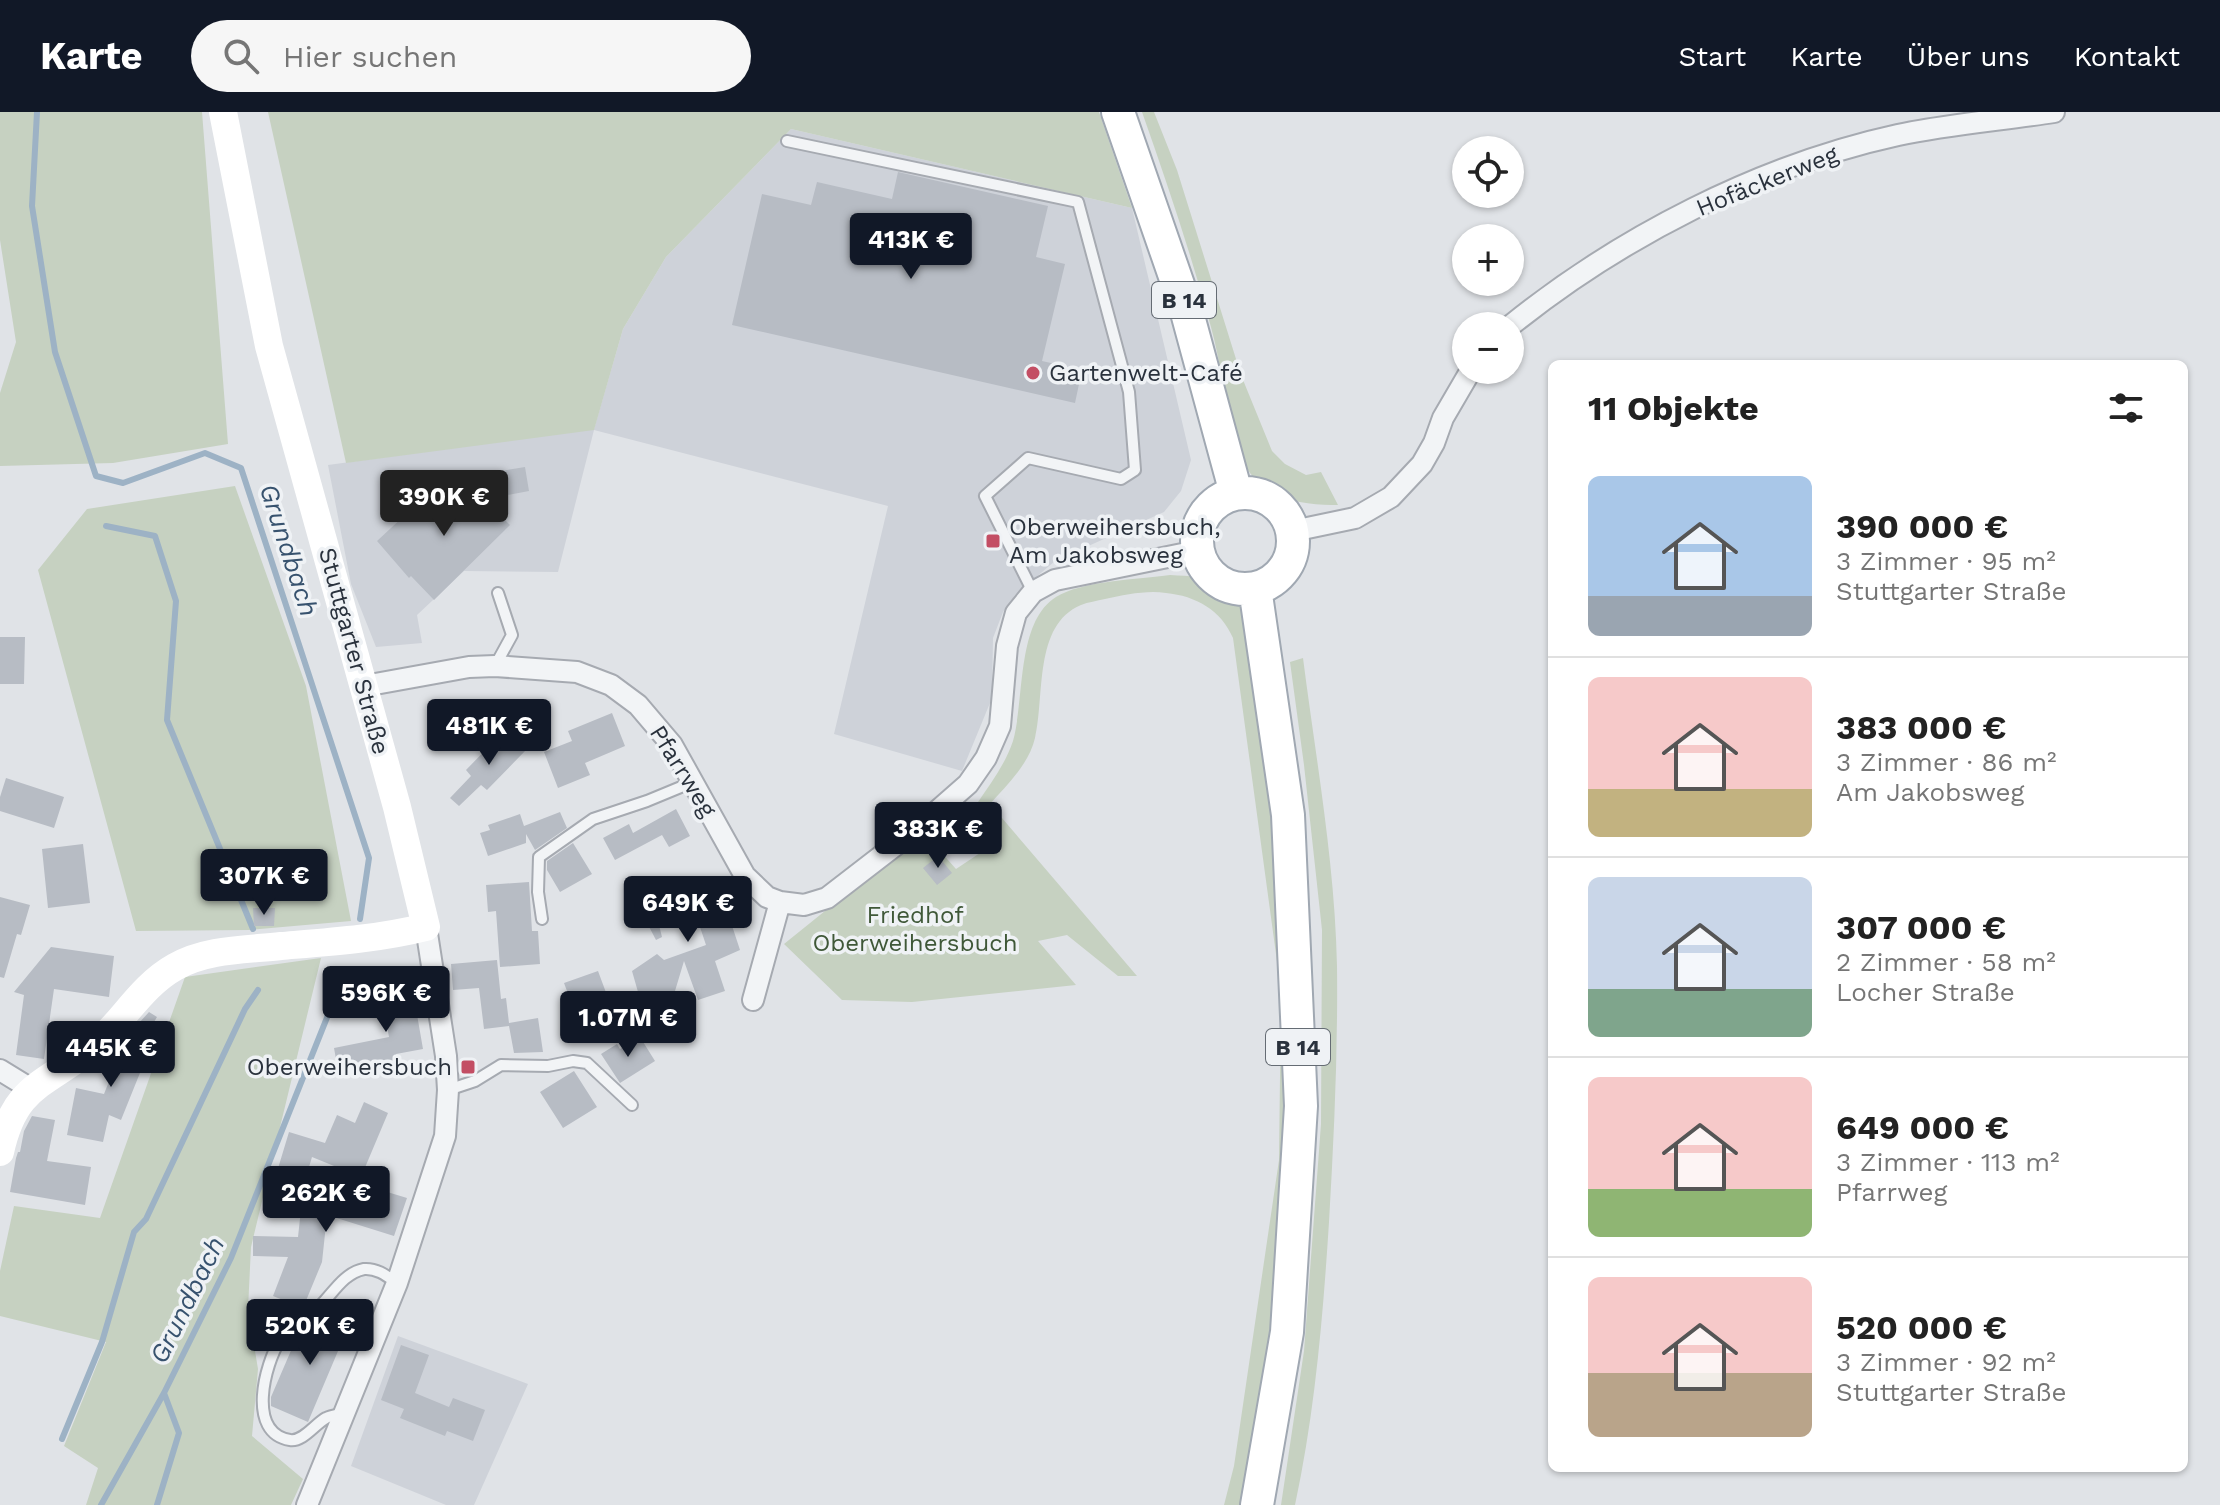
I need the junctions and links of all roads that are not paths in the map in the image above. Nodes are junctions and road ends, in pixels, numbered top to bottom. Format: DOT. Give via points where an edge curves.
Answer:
graph roads {
  1 [pos="223,112"];
  2 [pos="1118,112"];
  3 [pos="2054,112"];
  4 [pos="787,141"];
  5 [pos="1524,315"];
  6 [pos="1463,384"];
  7 [pos="1236,493"];
  8 [pos="1293,531"];
  9 [pos="1197,551"];
  10 [pos="1255,588"];
  11 [pos="1033,592"];
  12 [pos="498,593"];
  13 [pos="495,666"];
  14 [pos="364,686"];
  15 [pos="693,782"];
  16 [pos="780,902"];
  17 [pos="542,919"];
  18 [pos="426,927"];
  19 [pos="753,1000"];
  20 [pos="0,1070"];
  21 [pos="31,1089"];
  22 [pos="448,1090"];
  23 [pos="632,1105"];
  24 [pos="0,1152"];
  25 [pos="397,1283"];
  26 [pos="345,1414"];
  27 [pos="307,1505"];
  28 [pos="1257,1505"];
  1 -- 14 [label="street, Stuttgarter Straße" via="269,346"];
  2 -- 7 [label="main road, B 14" via="1185,305"];
  3 -- 5 [label="street, Hofäckerweg" via="1897,135 1766,176 1609,255"];
  4 -- 11 [label="lane" via="1078,202 1129,392 1135,470 1121,479 1028,458 985,496"];
  6 -- 8 [label="street" via="1422,464 1391,497 1355,518"];
  7 -- 8 [label="main road" via="1272,500"];
  7 -- 9 [label="main road" via="1210,507 1197,534"];
  8 -- 10 [label="main road" via="1293,547 1281,574"];
  9 -- 10 [label="main road" via="1217,580 1235,588"];
  9 -- 11 [label="street" via="1055,580"];
  10 -- 28 [label="main road, B 14" via="1288,815 1301,1106 1287,1332"];
  11 -- 16 [label="street" via="1016,613 1007,646 1000,726 968,784 827,898 804,905"];
  12 -- 13 [label="lane" via="512,635"];
  13 -- 14 [label="street, Pfarrweg"];
  13 -- 15 [label="street, Pfarrweg" via="577,672 611,685 638,705 672,745"];
  14 -- 18 [label="street, Stuttgarter Straße"];
  15 -- 16 [label="street, Pfarrweg" via="745,876"];
  15 -- 17 [label="lane" via="593,819 539,857"];
  16 -- 19 [label="street"];
  18 -- 21 [label="street" via="385,937 210,953 187,962 153,982 90,1050"];
  18 -- 22 [label="street, Stuttgarter Straße"];
  20 -- 21 [label="street"];
  21 -- 24 [label="street" via="16,1105"];
  22 -- 23 [label="lane" via="501,1065 573,1061 587,1063"];
  22 -- 25 [label="street, Stuttgarter Straße" via="445,1136"];
  25 -- 26 [label="street, Stuttgarter Straße"];
  25 -- 26 [label="lane" via="363,1269 347,1278 291,1327 272,1360 264,1384 264,1415 280,1436 300,1438 329,1416"];
  26 -- 27 [label="street, Stuttgarter Straße"];
}
